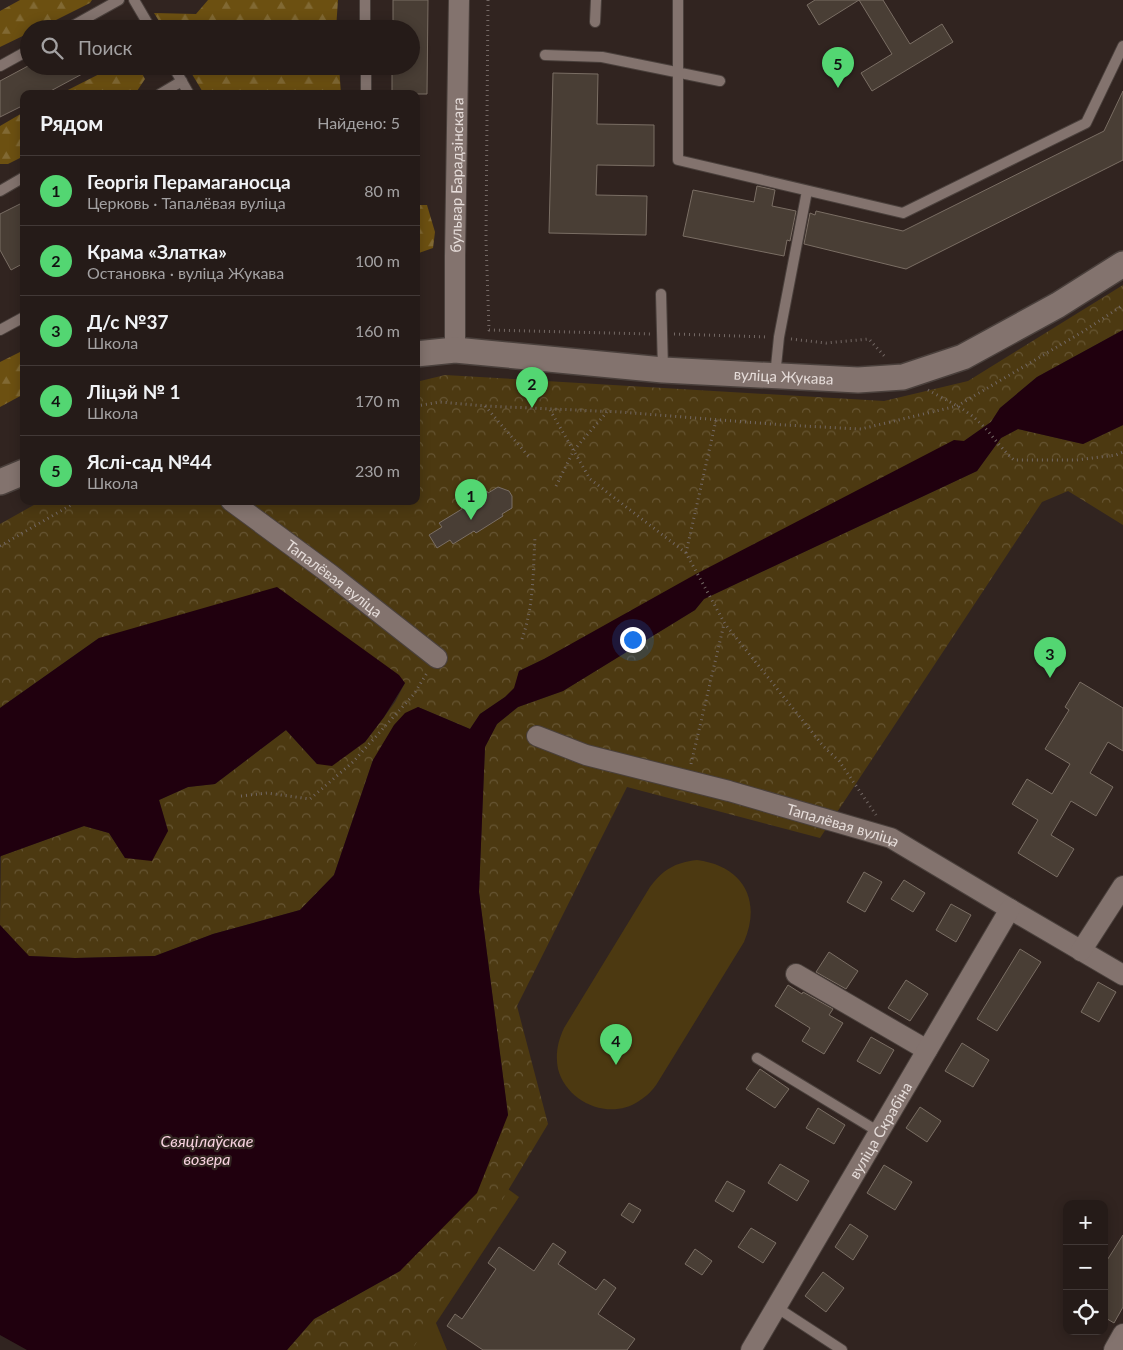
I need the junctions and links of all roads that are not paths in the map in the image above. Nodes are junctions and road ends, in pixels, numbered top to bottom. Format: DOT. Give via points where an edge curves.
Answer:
graph roads {
  1 [pos="118,0"];
  2 [pos="134,0"];
  3 [pos="365,0"];
  4 [pos="459,0"];
  5 [pos="596,0"];
  6 [pos="678,0"];
  7 [pos="83,20"];
  8 [pos="146,20"];
  9 [pos="365,20"];
  10 [pos="595,22"];
  11 [pos="1123,46"];
  12 [pos="20,55"];
  13 [pos="545,55"];
  14 [pos="0,66"];
  15 [pos="678,72"];
  16 [pos="178,75"];
  17 [pos="366,75"];
  18 [pos="182,81"];
  19 [pos="720,81"];
  20 [pos="167,90"];
  21 [pos="187,90"];
  22 [pos="366,90"];
  23 [pos="20,179"];
  24 [pos="807,190"];
  25 [pos="0,191"];
  26 [pos="1123,264"];
  27 [pos="661,294"];
  28 [pos="20,319"];
  29 [pos="0,330"];
  30 [pos="455,350"];
  31 [pos="420,354"];
  32 [pos="663,370"];
  33 [pos="775,376"];
  34 [pos="20,474"];
  35 [pos="0,482"];
  36 [pos="236,505"];
  37 [pos="437,658"];
  38 [pos="537,736"];
  39 [pos="1123,886"];
  40 [pos="1010,910"];
  41 [pos="1081,951"];
  42 [pos="796,974"];
  43 [pos="1123,975"];
  44 [pos="927,1050"];
  45 [pos="757,1058"];
  46 [pos="879,1132"];
  47 [pos="776,1307"];
  48 [pos="1123,1334"];
  49 [pos="751,1350"];
  50 [pos="842,1350"];
  51 [pos="1114,1350"];
  1 -- 7 [label="lane"];
  2 -- 8 [label="lane"];
  3 -- 9 [label="lane"];
  4 -- 30 [label="street, бульвар Барадзінскага"];
  5 -- 10 [label="lane"];
  6 -- 15 [label="lane"];
  11 -- 24 [label="lane" via="1086,123 903,213"];
  12 -- 14 [label="lane"];
  13 -- 15 [label="lane" via="602,57"];
  15 -- 19 [label="lane"];
  15 -- 24 [label="lane" via="678,160"];
  16 -- 18 [label="lane"];
  17 -- 22 [label="lane"];
  18 -- 20 [label="lane"];
  18 -- 21 [label="lane"];
  23 -- 25 [label="lane"];
  24 -- 33 [label="lane"];
  26 -- 33 [label="street, вуліца Жукава" via="1058,305 962,357 903,377 858,380"];
  27 -- 32 [label="lane"];
  28 -- 29 [label="lane"];
  30 -- 31 [label="street, вуліца Жукава"];
  30 -- 32 [label="street, вуліца Жукава"];
  32 -- 33 [label="street, вуліца Жукава"];
  34 -- 35 [label="street"];
  36 -- 37 [label="street, Тапалёвая вуліца"];
  38 -- 40 [label="street, Тапалёвая вуліца" via="586,755 729,791 891,838"];
  39 -- 41 [label="street"];
  40 -- 41 [label="street, Тапалёвая вуліца"];
  40 -- 44 [label="street, вуліца Скрабіна"];
  41 -- 43 [label="street, Тапалёвая вуліца"];
  42 -- 44 [label="street"];
  44 -- 46 [label="street, вуліца Скрабіна"];
  45 -- 46 [label="lane"];
  46 -- 47 [label="street, вуліца Скрабіна"];
  47 -- 49 [label="street, вуліца Скрабіна"];
  47 -- 50 [label="lane"];
  48 -- 51 [label="street"];
}
